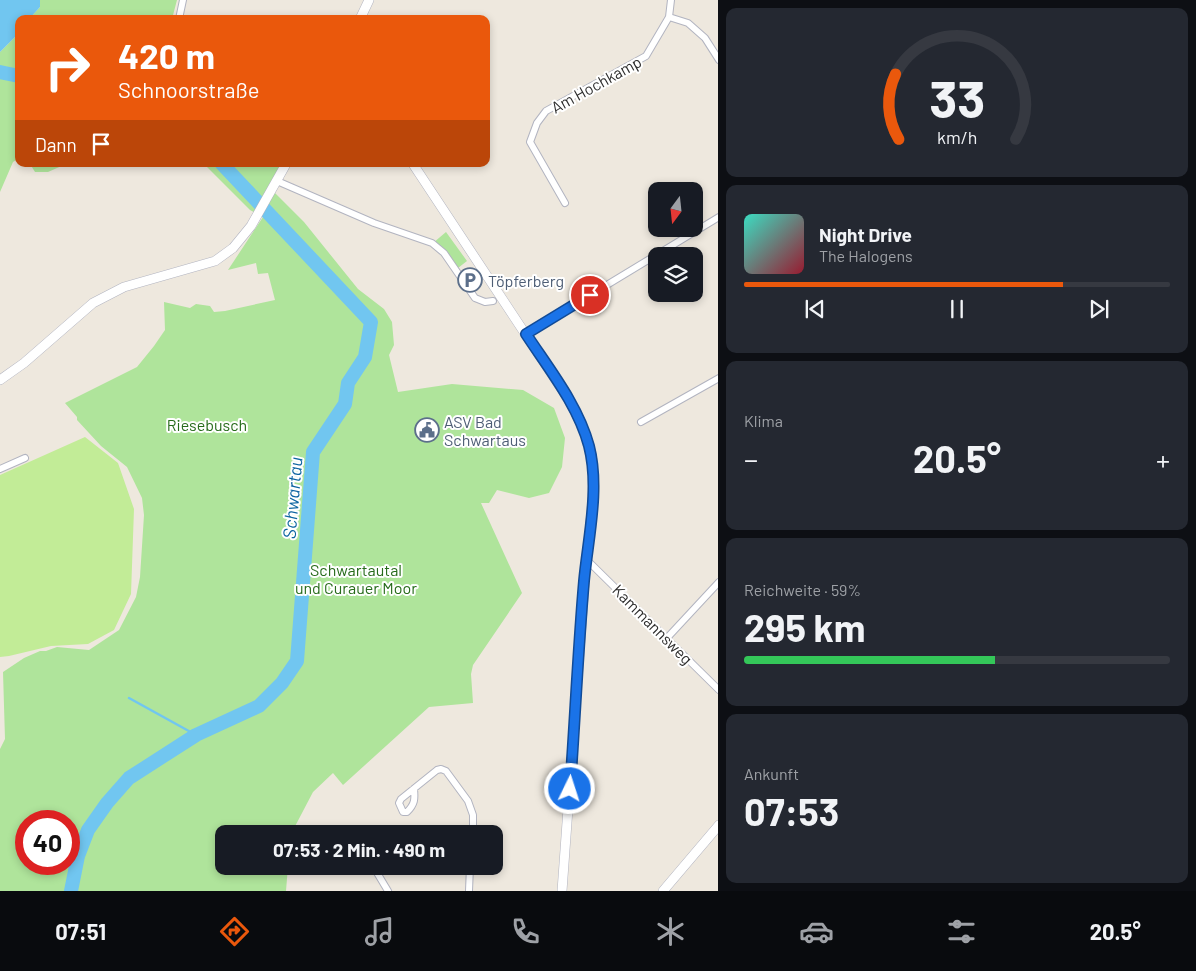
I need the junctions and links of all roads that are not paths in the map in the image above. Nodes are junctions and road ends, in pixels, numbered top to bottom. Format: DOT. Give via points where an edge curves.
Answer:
graph roads {
  1 [pos="183,0"];
  2 [pos="369,0"];
  3 [pos="671,0"];
  4 [pos="180,15"];
  5 [pos="362,15"];
  6 [pos="669,17"];
  7 [pos="718,60"];
  8 [pos="284,167"];
  9 [pos="415,167"];
  10 [pos="277,181"];
  11 [pos="565,203"];
  12 [pos="718,218"];
  13 [pos="493,301"];
  14 [pos="526,334"];
  15 [pos="718,378"];
  16 [pos="0,380"];
  17 [pos="641,422"];
  18 [pos="25,458"];
  19 [pos="0,469"];
  20 [pos="586,559"];
  21 [pos="718,582"];
  22 [pos="667,638"];
  23 [pos="718,690"];
  24 [pos="414,789"];
  25 [pos="473,825"];
  26 [pos="718,825"];
  27 [pos="376,875"];
  28 [pos="470,875"];
  29 [pos="388,891"];
  30 [pos="469,891"];
  31 [pos="562,891"];
  32 [pos="663,891"];
  1 -- 4 [label="street"];
  2 -- 5 [label="street"];
  3 -- 6 [label="street, Am Hochkamp"];
  6 -- 7 [label="street" via="688,23 705,38"];
  6 -- 11 [label="street, Am Hochkamp" via="646,56 546,111 537,122 530,142"];
  8 -- 10 [label="street"];
  9 -- 14 [label="street"];
  10 -- 13 [label="street" via="432,243 444,253 475,298"];
  10 -- 16 [label="street" via="242,238 215,261 124,287 93,303"];
  12 -- 14 [label="street"];
  14 -- 20 [label="street" via="567,397 589,447 593,467"];
  15 -- 17 [label="street"];
  18 -- 19 [label="street"];
  20 -- 22 [label="street, Kammannsweg"];
  20 -- 31 [label="street"];
  21 -- 22 [label="street"];
  22 -- 23 [label="street, Kammannsweg"];
  24 -- 25 [label="street" via="437,770 446,771 468,801"];
  26 -- 32 [label="street"];
  27 -- 29 [label="street"];
  28 -- 30 [label="street"];
}
